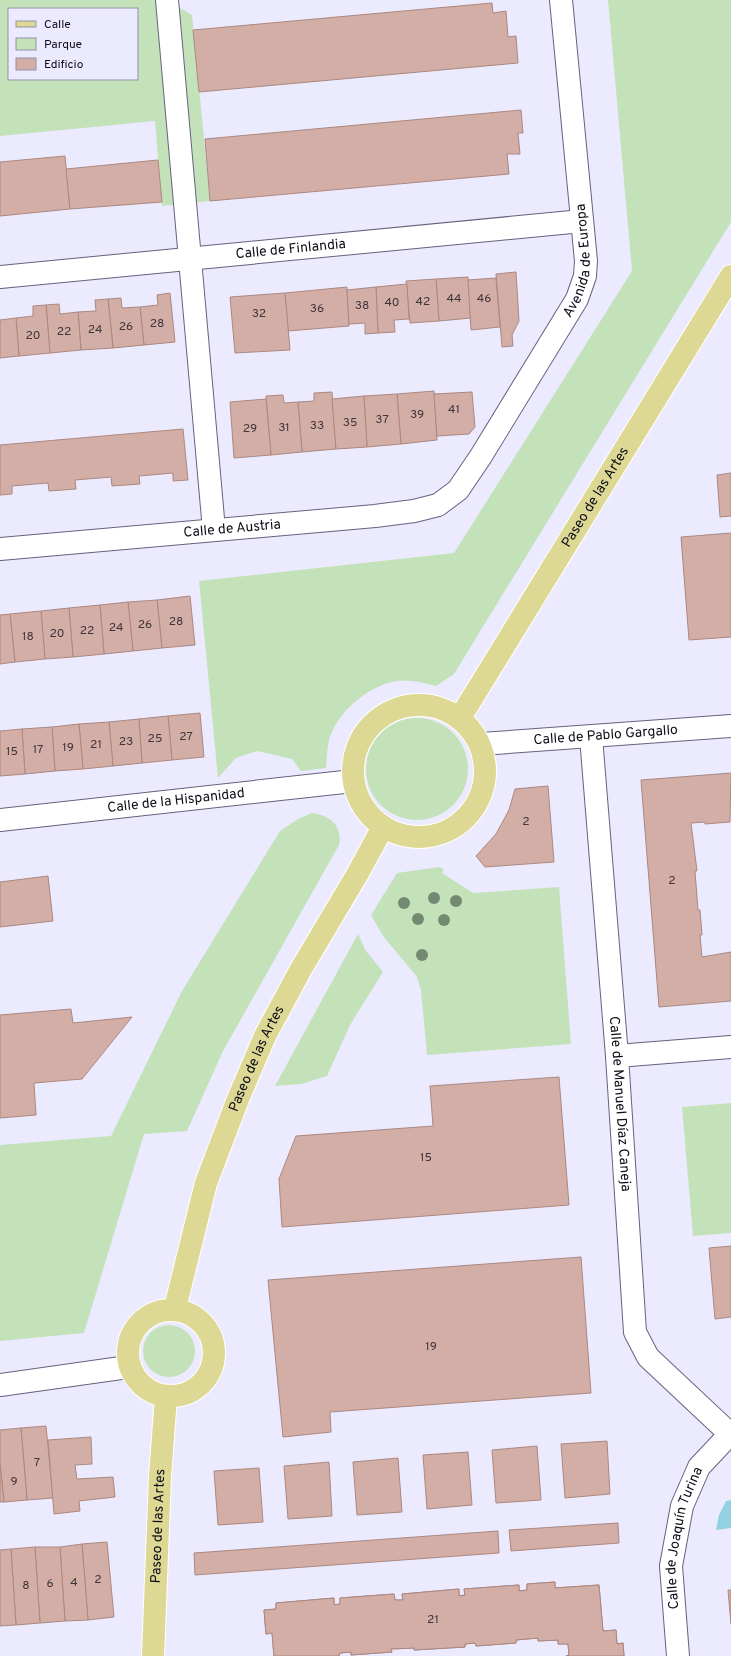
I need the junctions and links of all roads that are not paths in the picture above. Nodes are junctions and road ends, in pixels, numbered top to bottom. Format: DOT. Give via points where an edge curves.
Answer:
graph roads {
  1 [pos="167,0"];
  2 [pos="561,0"];
  3 [pos="582,221"];
  4 [pos="189,259"];
  5 [pos="731,276"];
  6 [pos="0,277"];
  7 [pos="458,490"];
  8 [pos="214,530"];
  9 [pos="0,549"];
  10 [pos="460,718"];
  11 [pos="731,726"];
  12 [pos="591,737"];
  13 [pos="481,744"];
  14 [pos="353,781"];
  15 [pos="0,820"];
  16 [pos="383,827"];
  17 [pos="731,1047"];
  18 [pos="617,1056"];
  19 [pos="175,1308"];
  20 [pos="128,1367"];
  21 [pos="0,1385"];
  22 [pos="166,1397"];
  23 [pos="730,1433"];
  24 [pos="153,1656"];
  25 [pos="678,1656"];
  1 -- 4 [label="street"];
  2 -- 3 [label="street, Avenida de Europa"];
  3 -- 4 [label="street, Calle de Finlandia"];
  3 -- 7 [label="street, Avenida de Europa" via="586,261 585,276 577,299"];
  4 -- 6 [label="street, Calle de Finlandia"];
  4 -- 8 [label="street"];
  5 -- 10 [label="main road, Paseo de las Artes"];
  7 -- 8 [label="street, Calle de Austria" via="438,505 414,511"];
  8 -- 9 [label="street, Calle de Austria"];
  10 -- 13 [label="main road"];
  10 -- 14 [label="main road" via="435,706 402,706 376,719 360,738 353,760"];
  11 -- 12 [label="street, Calle de Pablo Gargallo"];
  12 -- 13 [label="street, Calle de Pablo Gargallo"];
  12 -- 18 [label="street, Calle de Manuel Díaz Caneja"];
  13 -- 16 [label="main road" via="486,774 477,804 457,826 432,837 406,836"];
  14 -- 15 [label="street, Calle de la Hispanidad"];
  14 -- 16 [label="main road" via="362,806"];
  16 -- 19 [label="main road, Paseo de las Artes" via="265,1036 206,1183"];
  17 -- 18 [label="street"];
  18 -- 23 [label="street, Calle de Manuel Díaz Caneja" via="635,1332 648,1357"];
  19 -- 20 [label="main road" via="150,1313 135,1327 127,1345"];
  19 -- 22 [label="main road" via="194,1316 210,1331 215,1355 210,1374 191,1392"];
  20 -- 21 [label="street"];
  20 -- 22 [label="main road" via="142,1387"];
  22 -- 24 [label="main road, Paseo de las Artes"];
  23 -- 25 [label="street, Calle de Joaquín Turina" via="700,1467 682,1506 671,1566"];
}
